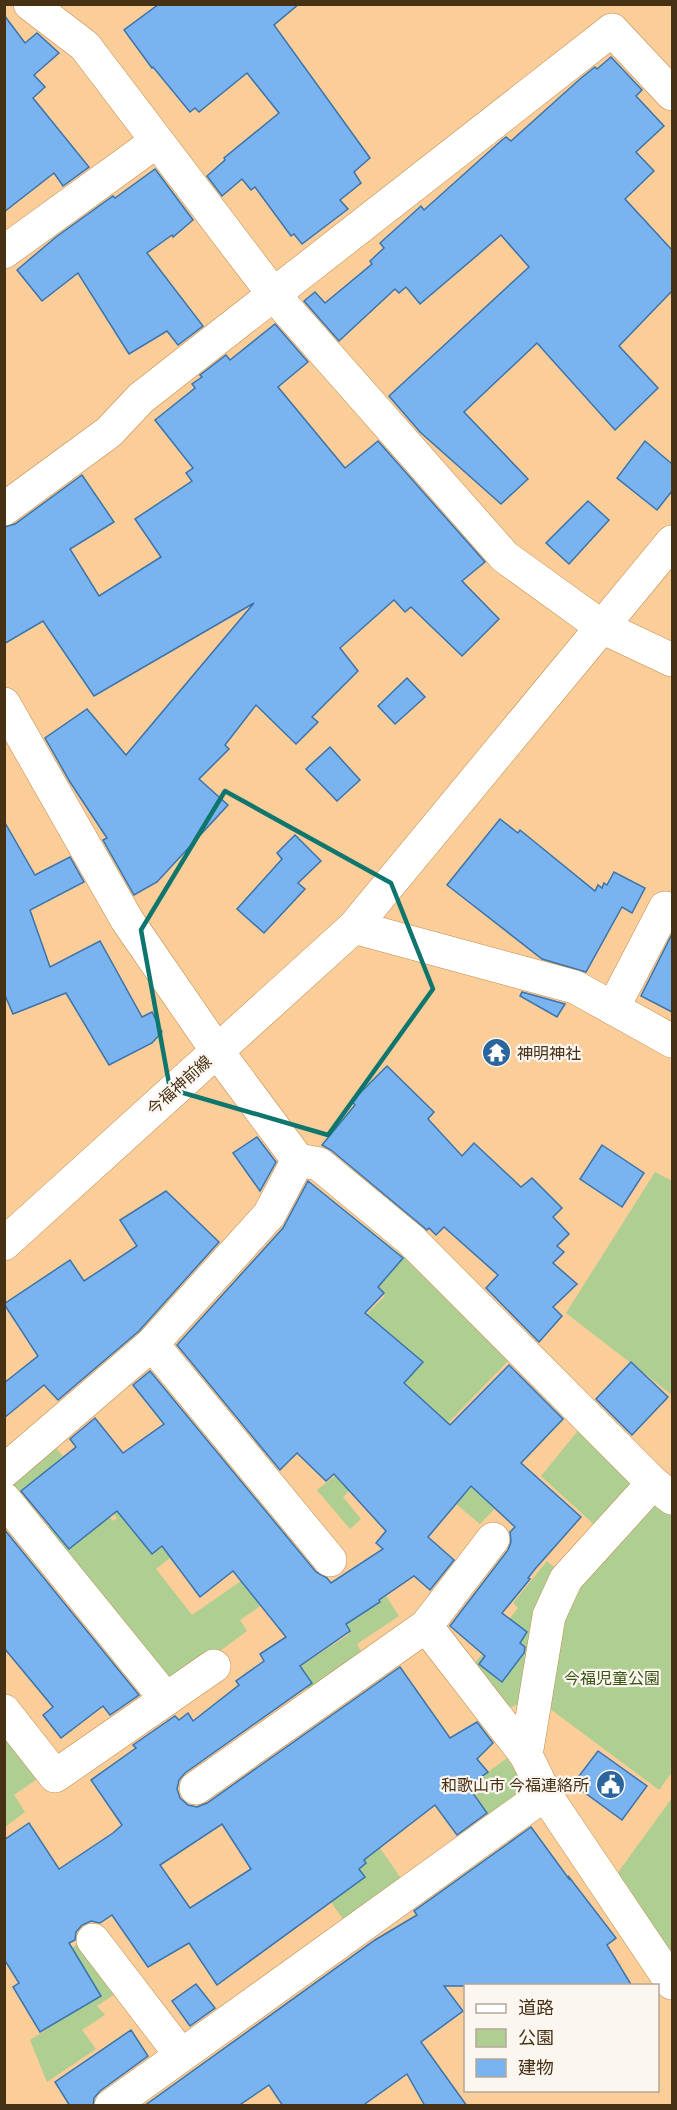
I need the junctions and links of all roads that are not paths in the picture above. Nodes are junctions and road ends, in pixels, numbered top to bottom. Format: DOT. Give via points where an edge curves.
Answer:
graph roads {
  1 [pos="30,4"];
  2 [pos="672,94"];
  3 [pos="157,141"];
  4 [pos="4,252"];
  5 [pos="274,295"];
  6 [pos="4,509"];
  7 [pos="672,542"];
  8 [pos="602,627"];
  9 [pos="672,660"];
  10 [pos="4,704"];
  11 [pos="665,908"];
  12 [pos="354,927"];
  13 [pos="613,1008"];
  14 [pos="672,1041"];
  15 [pos="217,1051"];
  16 [pos="298,1160"];
  17 [pos="4,1244"];
  18 [pos="152,1344"];
  19 [pos="4,1471"];
  20 [pos="663,1490"];
  21 [pos="4,1499"];
  22 [pos="493,1539"];
  23 [pos="330,1560"];
  24 [pos="426,1626"];
  25 [pos="214,1666"];
  26 [pos="166,1699"];
  27 [pos="4,1711"];
  28 [pos="526,1755"];
  29 [pos="196,1788"];
  30 [pos="544,1794"];
  31 [pos="93,1940"];
  32 [pos="672,1983"];
  33 [pos="181,2055"];
  34 [pos="111,2106"];
  1 -- 3 [label="street" via="85,46"];
  2 -- 5 [label="street" via="612,30"];
  3 -- 4 [label="street"];
  3 -- 5 [label="street"];
  5 -- 6 [label="street" via="141,398 109,432"];
  5 -- 8 [label="street" via="505,557"];
  7 -- 8 [label="street, 今福神前線"];
  8 -- 9 [label="street"];
  8 -- 12 [label="street, 今福神前線"];
  10 -- 15 [label="street" via="127,920"];
  11 -- 13 [label="street"];
  12 -- 13 [label="street" via="575,987"];
  12 -- 15 [label="street, 今福神前線"];
  13 -- 14 [label="street"];
  15 -- 16 [label="street"];
  15 -- 17 [label="street, 今福神前線"];
  16 -- 18 [label="street" via="268,1215"];
  16 -- 20 [label="street" via="320,1164 411,1240"];
  18 -- 19 [label="street"];
  18 -- 23 [label="street"];
  20 -- 28 [label="street" via="566,1579 549,1616"];
  21 -- 26 [label="street"];
  22 -- 24 [label="street"];
  24 -- 28 [label="street"];
  24 -- 29 [label="street"];
  25 -- 26 [label="street"];
  26 -- 27 [label="street" via="55,1776"];
  28 -- 30 [label="street"];
  30 -- 32 [label="street"];
  30 -- 33 [label="street"];
  31 -- 33 [label="street"];
  33 -- 34 [label="street"];
}
